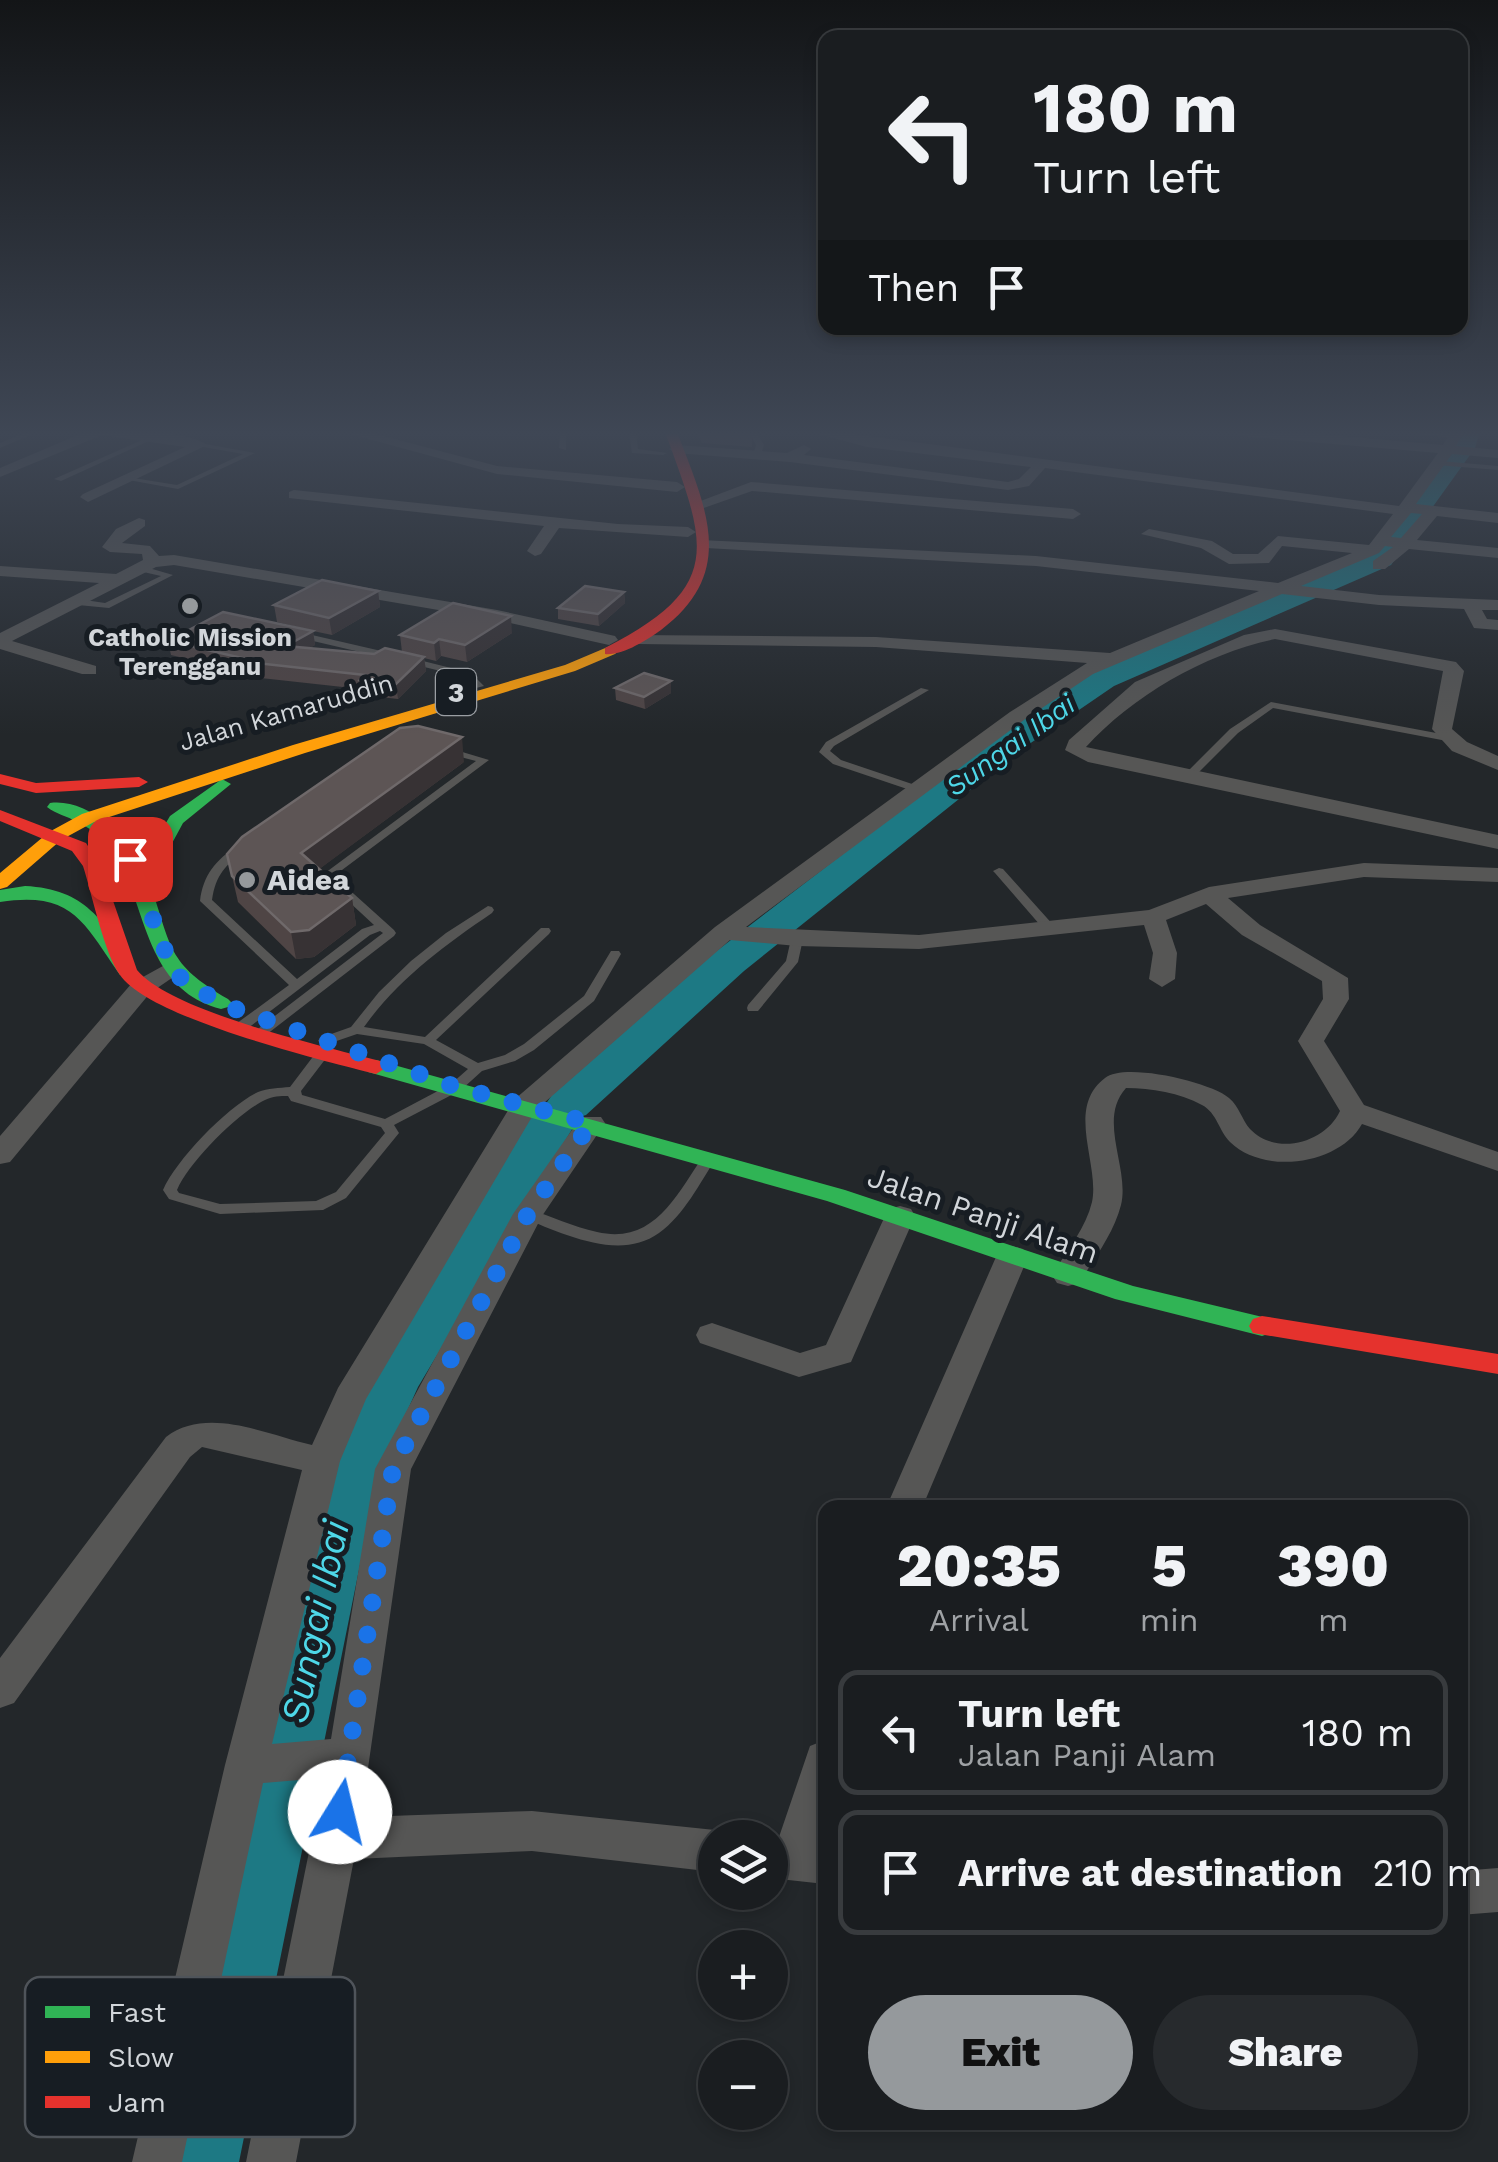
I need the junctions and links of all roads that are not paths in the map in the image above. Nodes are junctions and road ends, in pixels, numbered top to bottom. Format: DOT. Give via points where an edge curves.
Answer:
graph roads {
  1 [pos="124,533"];
  2 [pos="548,533"];
  3 [pos="658,533"];
  4 [pos="695,533"];
  5 [pos="697,533"];
  6 [pos="1388,533"];
  7 [pos="1413,533"];
  8 [pos="1149,534"];
  9 [pos="697,537"];
  10 [pos="1404,543"];
  11 [pos="1380,544"];
  12 [pos="535,552"];
  13 [pos="1498,552"];
  14 [pos="1255,562"];
  15 [pos="147,565"];
  16 [pos="0,571"];
  17 [pos="121,579"];
  18 [pos="1294,585"];
  19 [pos="1324,594"];
  20 [pos="78,602"];
  21 [pos="1498,605"];
  22 [pos="1474,611"];
  23 [pos="1498,625"];
  24 [pos="279,630"];
  25 [pos="638,639"];
  26 [pos="610,640"];
  27 [pos="0,641"];
  28 [pos="1112,659"];
  29 [pos="89,670"];
  30 [pos="479,686"];
  31 [pos="924,690"];
  32 [pos="391,738"];
  33 [pos="1448,738"];
  34 [pos="331,740"];
  35 [pos="437,748"];
  36 [pos="299,749"];
  37 [pos="1498,764"];
  38 [pos="1188,777"];
  39 [pos="0,779"];
  40 [pos="141,782"];
  41 [pos="0,788"];
  42 [pos="918,789"];
  43 [pos="61,809"];
  44 [pos="0,815"];
  45 [pos="88,818"];
  46 [pos="29,826"];
  47 [pos="55,836"];
  48 [pos="256,838"];
  49 [pos="0,841"];
  50 [pos="1498,842"];
  51 [pos="999,871"];
  52 [pos="1498,875"];
  53 [pos="0,883"];
  54 [pos="138,888"];
  55 [pos="1209,894"];
  56 [pos="0,896"];
  57 [pos="488,910"];
  58 [pos="1153,918"];
  59 [pos="382,926"];
  60 [pos="1050,930"];
  61 [pos="544,931"];
  62 [pos="725,932"];
  63 [pos="796,939"];
  64 [pos="615,954"];
  65 [pos="172,969"];
  66 [pos="134,979"];
  67 [pos="1162,980"];
  68 [pos="297,985"];
  69 [pos="753,1008"];
  70 [pos="256,1026"];
  71 [pos="356,1030"];
  72 [pos="428,1042"];
  73 [pos="324,1047"];
  74 [pos="477,1068"];
  75 [pos="456,1087"];
  76 [pos="294,1091"];
  77 [pos="525,1105"];
  78 [pos="1354,1111"];
  79 [pos="591,1123"];
  80 [pos="386,1124"];
  81 [pos="0,1155"];
  82 [pos="709,1158"];
  83 [pos="1498,1162"];
  84 [pos="528,1214"];
  85 [pos="900,1216"];
  86 [pos="1012,1257"];
  87 [pos="1068,1276"];
  88 [pos="712,1335"];
  89 [pos="1498,1364"];
  90 [pos="322,1461"];
  91 [pos="907,1500"];
  92 [pos="0,1690"];
  93 [pos="333,1759"];
  94 [pos="255,1764"];
  95 [pos="818,1783"];
  96 [pos="336,1839"];
  97 [pos="698,1849"];
  98 [pos="796,1860"];
  99 [pos="1498,1890"];
  100 [pos="1468,1892"];
  101 [pos="203,1977"];
  102 [pos="308,1977"];
  103 [pos="164,2137"];
  104 [pos="276,2137"];
  105 [pos="158,2162"];
  106 [pos="271,2162"];
  1 -- 15 [label="street" via="109,544 149,551"];
  2 -- 12 [label="street"];
  3 -- 9 [label="street"];
  4 -- 9 [label="main road, Jalan Kamaruddin / 3"];
  5 -- 9 [label="main road, Jalan Kamaruddin / 3"];
  6 -- 11 [label="street"];
  7 -- 10 [label="street"];
  8 -- 14 [label="street"];
  9 -- 18 [label="street"];
  9 -- 25 [label="main road, Jalan Kamaruddin / 3" via="704,572 678,610"];
  9 -- 26 [label="main road, Jalan Kamaruddin / 3" via="664,603"];
  10 -- 11 [label="street"];
  10 -- 13 [label="street"];
  10 -- 19 [label="street" via="1393,557"];
  11 -- 14 [label="street" via="1278,541"];
  11 -- 18 [label="street"];
  14 -- 18 [label="street"];
  15 -- 17 [label="street"];
  15 -- 20 [label="lane" via="169,574 106,606"];
  15 -- 26 [label="street" via="174,560 262,574"];
  16 -- 17 [label="street"];
  17 -- 20 [label="street"];
  18 -- 19 [label="street"];
  18 -- 28 [label="street"];
  19 -- 22 [label="street"];
  20 -- 27 [label="street"];
  21 -- 22 [label="street"];
  22 -- 23 [label="street" via="1480,624"];
  24 -- 30 [label="lane" via="468,675"];
  25 -- 28 [label="street" via="895,642"];
  25 -- 34 [label="main road, Jalan Kamaruddin / 3" via="570,668"];
  26 -- 30 [label="main road, Jalan Kamaruddin / 3"];
  27 -- 29 [label="street"];
  28 -- 42 [label="street" via="1086,670"];
  30 -- 40 [label="main road, Jalan Kamaruddin / 3"];
  31 -- 42 [label="lane" via="824,752"];
  32 -- 34 [label="lane"];
  33 -- 37 [label="street"];
  33 -- 38 [label="lane" via="1271,705 1234,730"];
  33 -- 38 [label="street" via="1442,729 1455,671 1449,666 1292,635 1261,636 1142,686 1076,744 1088,756"];
  34 -- 36 [label="main road, Jalan Kamaruddin / 3"];
  35 -- 59 [label="lane" via="484,760 327,876"];
  36 -- 45 [label="main road, Jalan Kamaruddin / 3"];
  36 -- 54 [label="main road" via="241,774 188,810"];
  38 -- 50 [label="street"];
  39 -- 40 [label="main road" via="36,788"];
  40 -- 43 [label="main road, Jalan Kamaruddin / 3"];
  41 -- 43 [label="main road"];
  42 -- 62 [label="street"];
  43 -- 45 [label="main road"];
  43 -- 46 [label="main road, Jalan Kamaruddin / 3"];
  44 -- 46 [label="main road"];
  45 -- 47 [label="main road, 3"];
  45 -- 54 [label="main road" via="113,834"];
  46 -- 47 [label="main road"];
  46 -- 49 [label="main road, 3"];
  47 -- 53 [label="main road, 3"];
  47 -- 66 [label="main road" via="79,847 92,866"];
  48 -- 68 [label="lane" via="222,860 208,880 206,901"];
  51 -- 60 [label="lane"];
  52 -- 55 [label="street" via="1364,870"];
  54 -- 65 [label="main road"];
  55 -- 58 [label="street"];
  55 -- 78 [label="street" via="1251,930 1335,978 1336,1000 1312,1041"];
  56 -- 66 [label="main road" via="51,888 70,896"];
  57 -- 71 [label="lane" via="378,996"];
  58 -- 60 [label="street"];
  58 -- 67 [label="street" via="1165,953"];
  59 -- 68 [label="lane"];
  59 -- 70 [label="lane" via="390,933"];
  60 -- 63 [label="street" via="919,942"];
  61 -- 72 [label="lane"];
  62 -- 63 [label="street"];
  62 -- 77 [label="street"];
  63 -- 69 [label="lane" via="792,962"];
  64 -- 74 [label="lane" via="589,998 528,1047"];
  65 -- 66 [label="street"];
  65 -- 70 [label="main road, Jalan Panji Alam"];
  66 -- 70 [label="main road, Jalan Panji Alam"];
  66 -- 81 [label="street"];
  68 -- 70 [label="lane"];
  70 -- 73 [label="main road, Jalan Panji Alam"];
  71 -- 72 [label="lane"];
  71 -- 73 [label="lane"];
  72 -- 74 [label="lane"];
  73 -- 75 [label="main road, Jalan Panji Alam"];
  73 -- 76 [label="lane"];
  74 -- 75 [label="lane"];
  75 -- 77 [label="main road, Jalan Panji Alam"];
  75 -- 80 [label="lane"];
  76 -- 80 [label="lane" via="296,1098"];
  76 -- 80 [label="lane" via="266,1094 181,1165 170,1190 174,1196 220,1209 318,1206 341,1194 374,1159 392,1133"];
  77 -- 79 [label="main road, Jalan Panji Alam"];
  77 -- 90 [label="street" via="350,1397"];
  78 -- 83 [label="street"];
  78 -- 87 [label="street" via="1343,1132 1319,1147 1263,1148 1241,1137 1211,1098 1121,1079 1112,1086 1100,1123 1107,1205"];
  79 -- 82 [label="main road, Jalan Panji Alam"];
  79 -- 84 [label="street"];
  82 -- 84 [label="lane" via="672,1216 628,1241 592,1239"];
  82 -- 85 [label="main road, Jalan Panji Alam"];
  84 -- 93 [label="street" via="393,1468"];
  85 -- 86 [label="main road, Jalan Panji Alam"];
  85 -- 88 [label="street" via="839,1353 799,1365"];
  86 -- 87 [label="main road, Jalan Panji Alam"];
  86 -- 91 [label="street"];
  87 -- 89 [label="main road, Jalan Panji Alam" via="1242,1322"];
  90 -- 92 [label="street" via="206,1433 191,1437"];
  90 -- 94 [label="street"];
  93 -- 94 [label="street"];
  93 -- 96 [label="street"];
  94 -- 101 [label="street"];
  95 -- 98 [label="street"];
  96 -- 97 [label="street" via="532,1831"];
  96 -- 102 [label="street"];
  99 -- 100 [label="street"];
  103 -- 105 [label="street"];
  104 -- 106 [label="street"];
}
